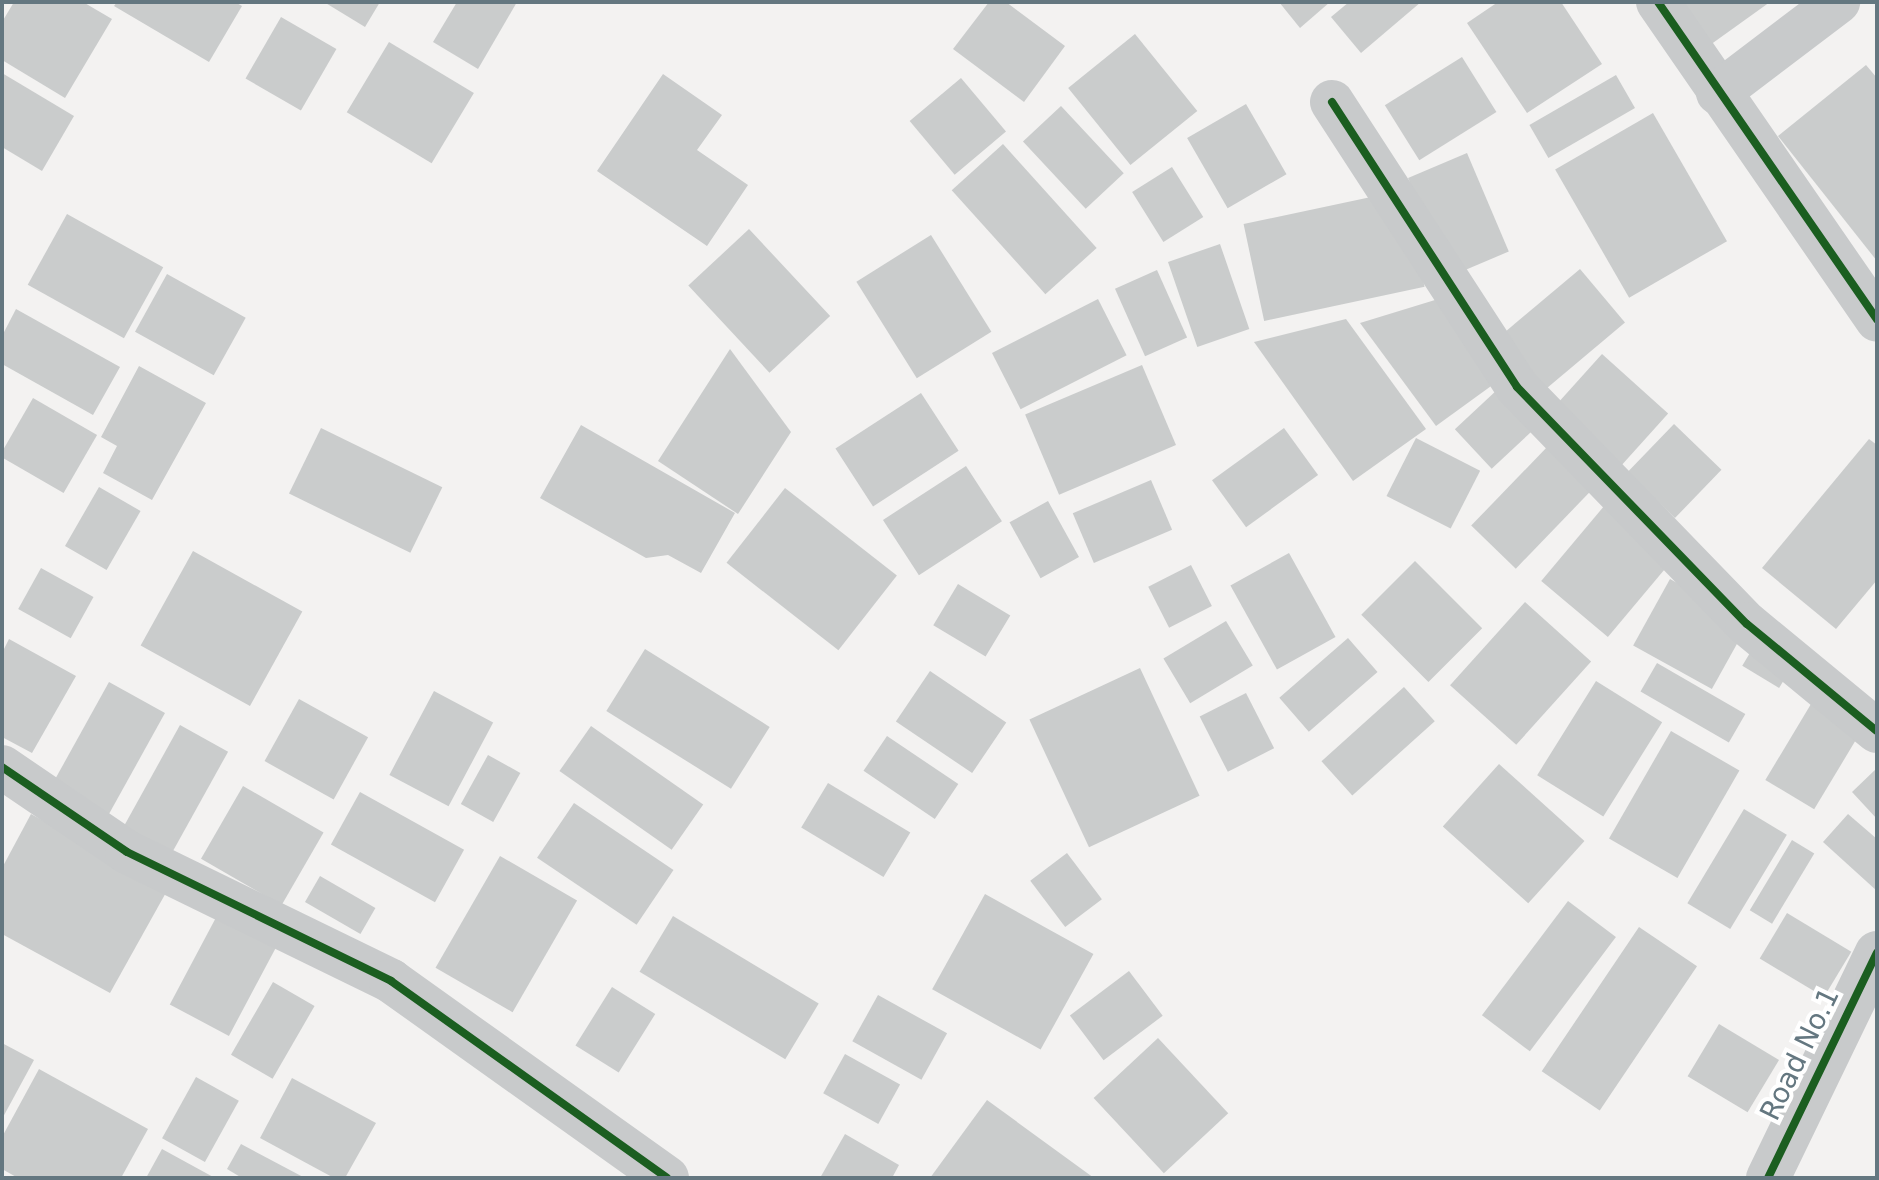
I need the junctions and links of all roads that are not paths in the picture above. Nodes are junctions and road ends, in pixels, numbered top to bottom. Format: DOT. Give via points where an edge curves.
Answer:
graph roads {
  1 [pos="1658,2"];
  2 [pos="1838,2"];
  3 [pos="1718,93"];
  4 [pos="1332,102"];
  5 [pos="1877,320"];
  6 [pos="1877,731"];
  7 [pos="2,767"];
  8 [pos="1877,953"];
  9 [pos="663,1177"];
  10 [pos="1768,1178"];
  1 -- 3 [label="street"];
  2 -- 3 [label="street"];
  3 -- 5 [label="street"];
  4 -- 6 [label="street" via="1517,387 1747,624"];
  7 -- 9 [label="street" via="127,852 391,981"];
  8 -- 10 [label="street, Road No.1"];
}
